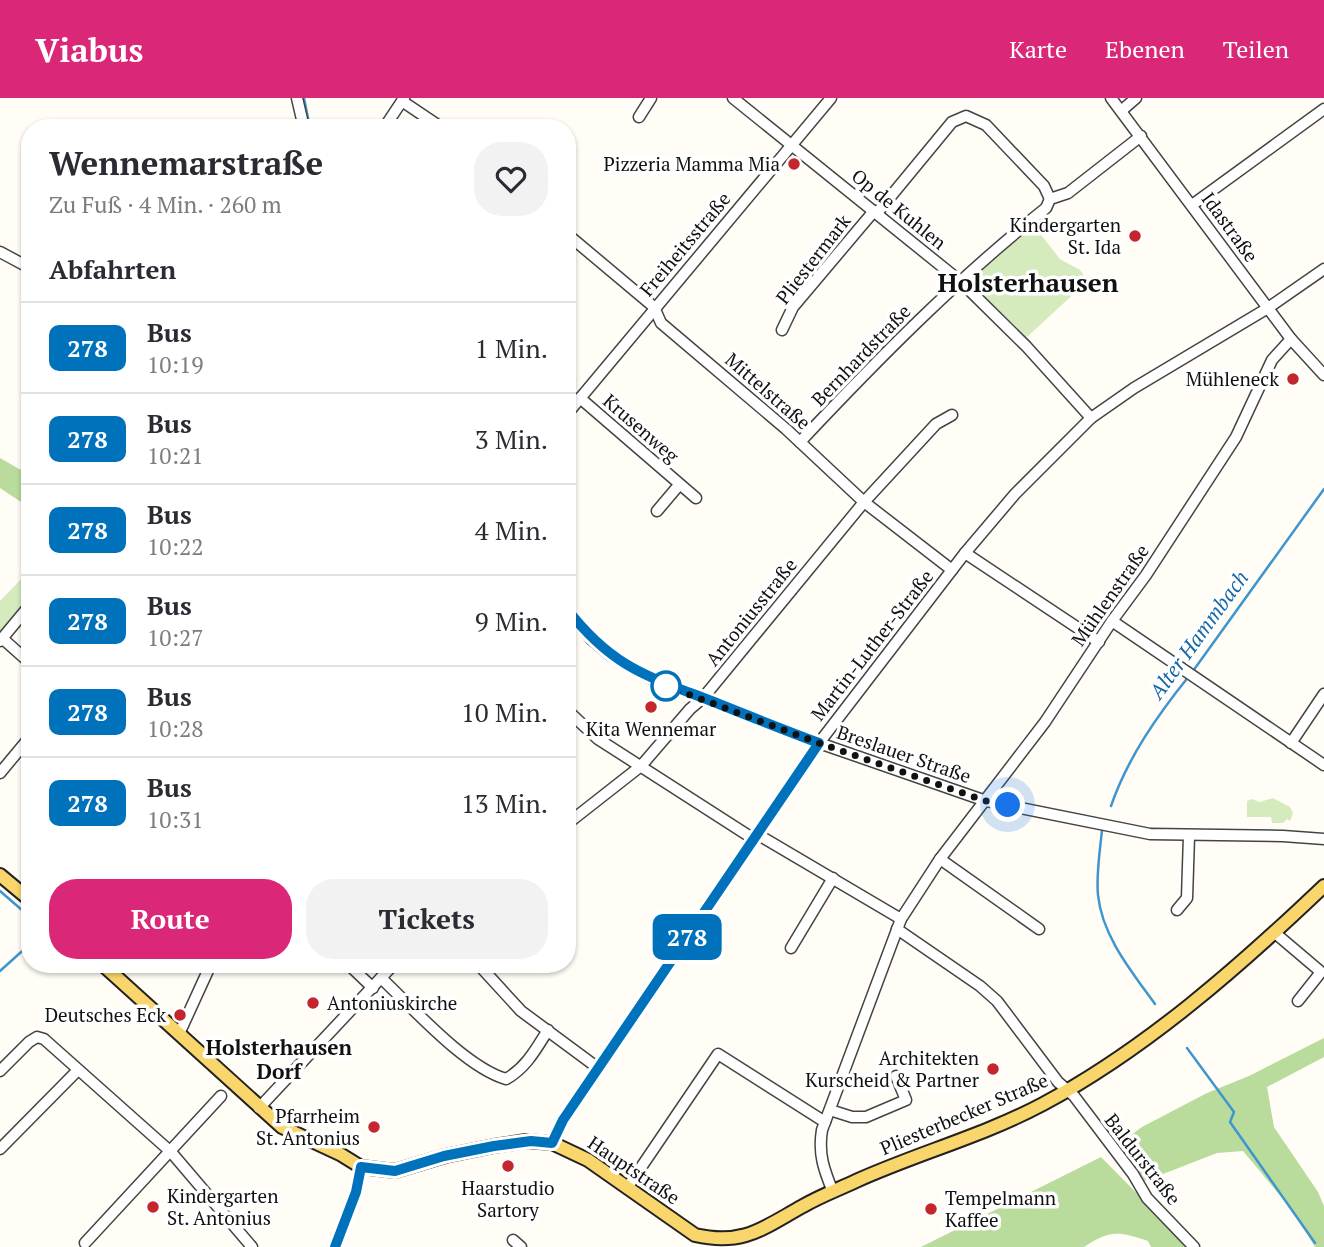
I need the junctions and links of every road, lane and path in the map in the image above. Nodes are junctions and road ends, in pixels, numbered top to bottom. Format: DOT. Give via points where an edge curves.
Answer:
graph roads {
  1 [pos="297,98"];
  2 [pos="651,98"];
  3 [pos="733,98"];
  4 [pos="831,98"];
  5 [pos="1111,98"];
  6 [pos="1136,98"];
  7 [pos="403,99"];
  8 [pos="1324,109"];
  9 [pos="1121,111"];
  10 [pos="639,117"];
  11 [pos="302,119"];
  12 [pos="390,119"];
  13 [pos="430,119"];
  14 [pos="1141,136"];
  15 [pos="790,146"];
  16 [pos="1050,199"];
  17 [pos="1192,205"];
  18 [pos="875,212"];
  19 [pos="576,242"];
  20 [pos="0,252"];
  21 [pos="21,263"];
  22 [pos="1324,269"];
  23 [pos="960,281"];
  24 [pos="654,307"];
  25 [pos="1268,308"];
  26 [pos="782,330"];
  27 [pos="1291,339"];
  28 [pos="1324,375"];
  29 [pos="580,398"];
  30 [pos="576,403"];
  31 [pos="952,415"];
  32 [pos="1091,418"];
  33 [pos="800,442"];
  34 [pos="679,485"];
  35 [pos="696,498"];
  36 [pos="864,502"];
  37 [pos="657,511"];
  38 [pos="965,553"];
  39 [pos="952,570"];
  40 [pos="21,616"];
  41 [pos="576,620"];
  42 [pos="1112,621"];
  43 [pos="1,640"];
  44 [pos="1099,642"];
  45 [pos="21,656"];
  46 [pos="1324,694"];
  47 [pos="703,698"];
  48 [pos="576,718"];
  49 [pos="819,743"];
  50 [pos="1292,743"];
  51 [pos="21,748"];
  52 [pos="1324,765"];
  53 [pos="641,766"];
  54 [pos="0,773"];
  55 [pos="986,801"];
  56 [pos="576,817"];
  57 [pos="1189,836"];
  58 [pos="755,837"];
  59 [pos="1324,839"];
  60 [pos="940,859"];
  61 [pos="0,875"];
  62 [pos="833,878"];
  63 [pos="1324,886"];
  64 [pos="21,892"];
  65 [pos="1177,910"];
  66 [pos="899,924"];
  67 [pos="1039,929"];
  68 [pos="1275,933"];
  69 [pos="791,947"];
  70 [pos="112,973"];
  71 [pos="207,973"];
  72 [pos="357,973"];
  73 [pos="386,973"];
  74 [pos="486,973"];
  75 [pos="381,978"];
  76 [pos="373,988"];
  77 [pos="1298,1001"];
  78 [pos="548,1030"];
  79 [pos="180,1034"];
  80 [pos="598,1069"];
  81 [pos="78,1070"];
  82 [pos="0,1072"];
  83 [pos="896,1076"];
  84 [pos="1067,1090"];
  85 [pos="221,1096"];
  86 [pos="259,1108"];
  87 [pos="830,1110"];
  88 [pos="825,1122"];
  89 [pos="552,1143"];
  90 [pos="0,1149"];
  91 [pos="171,1152"];
  92 [pos="361,1167"];
  93 [pos="627,1188"];
  94 [pos="833,1192"];
  95 [pos="755,1234"];
  96 [pos="85,1243"];
  97 [pos="732,1243"];
  98 [pos="252,1247"];
  99 [pos="335,1247"];
  100 [pos="1194,1247"];
  1 -- 11 [label="street"];
  2 -- 10 [label="street"];
  3 -- 15 [label="street, Op de Kuhlen"];
  4 -- 15 [label="street, Freiheitsstraße"];
  5 -- 9 [label="street, Idastraße"];
  6 -- 9 [label="street"];
  7 -- 12 [label="street"];
  7 -- 13 [label="street"];
  8 -- 17 [label="street"];
  9 -- 14 [label="street, Idastraße"];
  14 -- 16 [label="street, Bernhardstraße" via="1068,193"];
  14 -- 17 [label="street, Idastraße"];
  15 -- 18 [label="street, Op de Kuhlen"];
  15 -- 24 [label="street, Freiheitsstraße"];
  16 -- 18 [label="street, Pliestermark" via="1044,186 986,125 966,116 952,122"];
  16 -- 23 [label="street, Bernhardstraße" via="1046,208"];
  17 -- 25 [label="street, Idastraße"];
  18 -- 23 [label="street, Op de Kuhlen"];
  18 -- 26 [label="street, Pliestermark" via="793,307"];
  19 -- 24 [label="street, Mittelstraße"];
  20 -- 21 [label="street"];
  22 -- 25 [label="street, Martin-Luther-Straße"];
  23 -- 32 [label="street, Op de Kuhlen" via="1027,346"];
  23 -- 33 [label="street, Bernhardstraße" via="876,360"];
  24 -- 29 [label="street, Freiheitsstraße"];
  24 -- 33 [label="street, Mittelstraße" via="661,323"];
  25 -- 27 [label="street, Idastraße"];
  25 -- 32 [label="street, Martin-Luther-Straße"];
  27 -- 28 [label="street, Idastraße"];
  27 -- 42 [label="street, Mühlenstraße" via="1272,360 1236,436"];
  29 -- 30 [label="street, Freiheitsstraße"];
  29 -- 34 [label="street, Krusenweg"];
  31 -- 36 [label="street, Antoniusstraße" via="936,424"];
  32 -- 38 [label="street, Martin-Luther-Straße" via="1032,476"];
  33 -- 36 [label="street, Mittelstraße"];
  34 -- 35 [label="street, Krusenweg"];
  34 -- 37 [label="street, Krusenweg"];
  36 -- 39 [label="street, Mittelstraße"];
  36 -- 47 [label="street, Antoniusstraße"];
  38 -- 39 [label="street, Martin-Luther-Straße"];
  38 -- 44 [label="street"];
  39 -- 49 [label="street, Martin-Luther-Straße"];
  40 -- 43 [label="street"];
  41 -- 47 [label="street, Breslauer Straße" via="625,664"];
  42 -- 44 [label="street, Mühlenstraße"];
  42 -- 50 [label="street"];
  43 -- 45 [label="street"];
  44 -- 55 [label="street, Mühlenstraße"];
  46 -- 50 [label="street"];
  47 -- 49 [label="street, Breslauer Straße"];
  47 -- 53 [label="street, Antoniusstraße"];
  48 -- 53 [label="street, Baldurstraße" via="598,739"];
  49 -- 55 [label="street, Breslauer Straße"];
  49 -- 58 [label="street, Martin-Luther-Straße"];
  50 -- 52 [label="street"];
  51 -- 54 [label="street"];
  53 -- 56 [label="street, Antoniusstraße"];
  53 -- 58 [label="street, Baldurstraße"];
  55 -- 57 [label="street, Breslauer Straße" via="1150,834"];
  55 -- 60 [label="street, Mühlenstraße"];
  57 -- 59 [label="street, Breslauer Straße"];
  57 -- 65 [label="street" via="1187,898"];
  58 -- 62 [label="street, Baldurstraße" via="762,836"];
  58 -- 80 [label="street, Martin-Luther-Straße"];
  60 -- 66 [label="street, Mühlenstraße"];
  60 -- 67 [label="street"];
  61 -- 64 [label="main road"];
  62 -- 66 [label="street, Baldurstraße"];
  62 -- 69 [label="street"];
  63 -- 68 [label="main road, Pliesterbecker Straße"];
  66 -- 84 [label="street, Baldurstraße" via="997,1001"];
  66 -- 87 [label="street, Mühlenstraße"];
  68 -- 77 [label="street" via="1321,972"];
  68 -- 84 [label="main road, Pliesterbecker Straße" via="1203,995"];
  70 -- 79 [label="main road, Hauptstraße"];
  71 -- 79 [label="street"];
  72 -- 76 [label="street"];
  73 -- 75 [label="street"];
  74 -- 78 [label="street" via="521,1011"];
  75 -- 76 [label="street"];
  75 -- 78 [label="street" via="453,1045 493,1075 506,1079 517,1073"];
  76 -- 86 [label="street"];
  78 -- 80 [label="street"];
  79 -- 86 [label="main road, Hauptstraße"];
  80 -- 89 [label="street, Martin-Luther-Straße"];
  81 -- 82 [label="street" via="37,1037"];
  81 -- 90 [label="street"];
  81 -- 91 [label="street"];
  83 -- 87 [label="street" via="906,1100 866,1117 852,1118"];
  84 -- 94 [label="main road, Pliesterbecker Straße" via="1006,1122"];
  84 -- 100 [label="street, Baldurstraße" via="1147,1198"];
  85 -- 91 [label="street"];
  86 -- 92 [label="main road, Hauptstraße" via="286,1131"];
  87 -- 88 [label="street, Mühlenstraße"];
  88 -- 93 [label="street" via="718,1054"];
  88 -- 94 [label="street, Mühlenstraße" via="819,1149"];
  89 -- 92 [label="main road, Hauptstraße" via="494,1146 395,1171"];
  89 -- 93 [label="main road, Hauptstraße" via="577,1153"];
  91 -- 96 [label="street"];
  91 -- 98 [label="street"];
  92 -- 99 [label="street"];
  93 -- 97 [label="main road, Hauptstraße" via="695,1235"];
  94 -- 95 [label="main road, Pliesterbecker Straße"];
  95 -- 97 [label="main road, Hauptstraße"];
}
